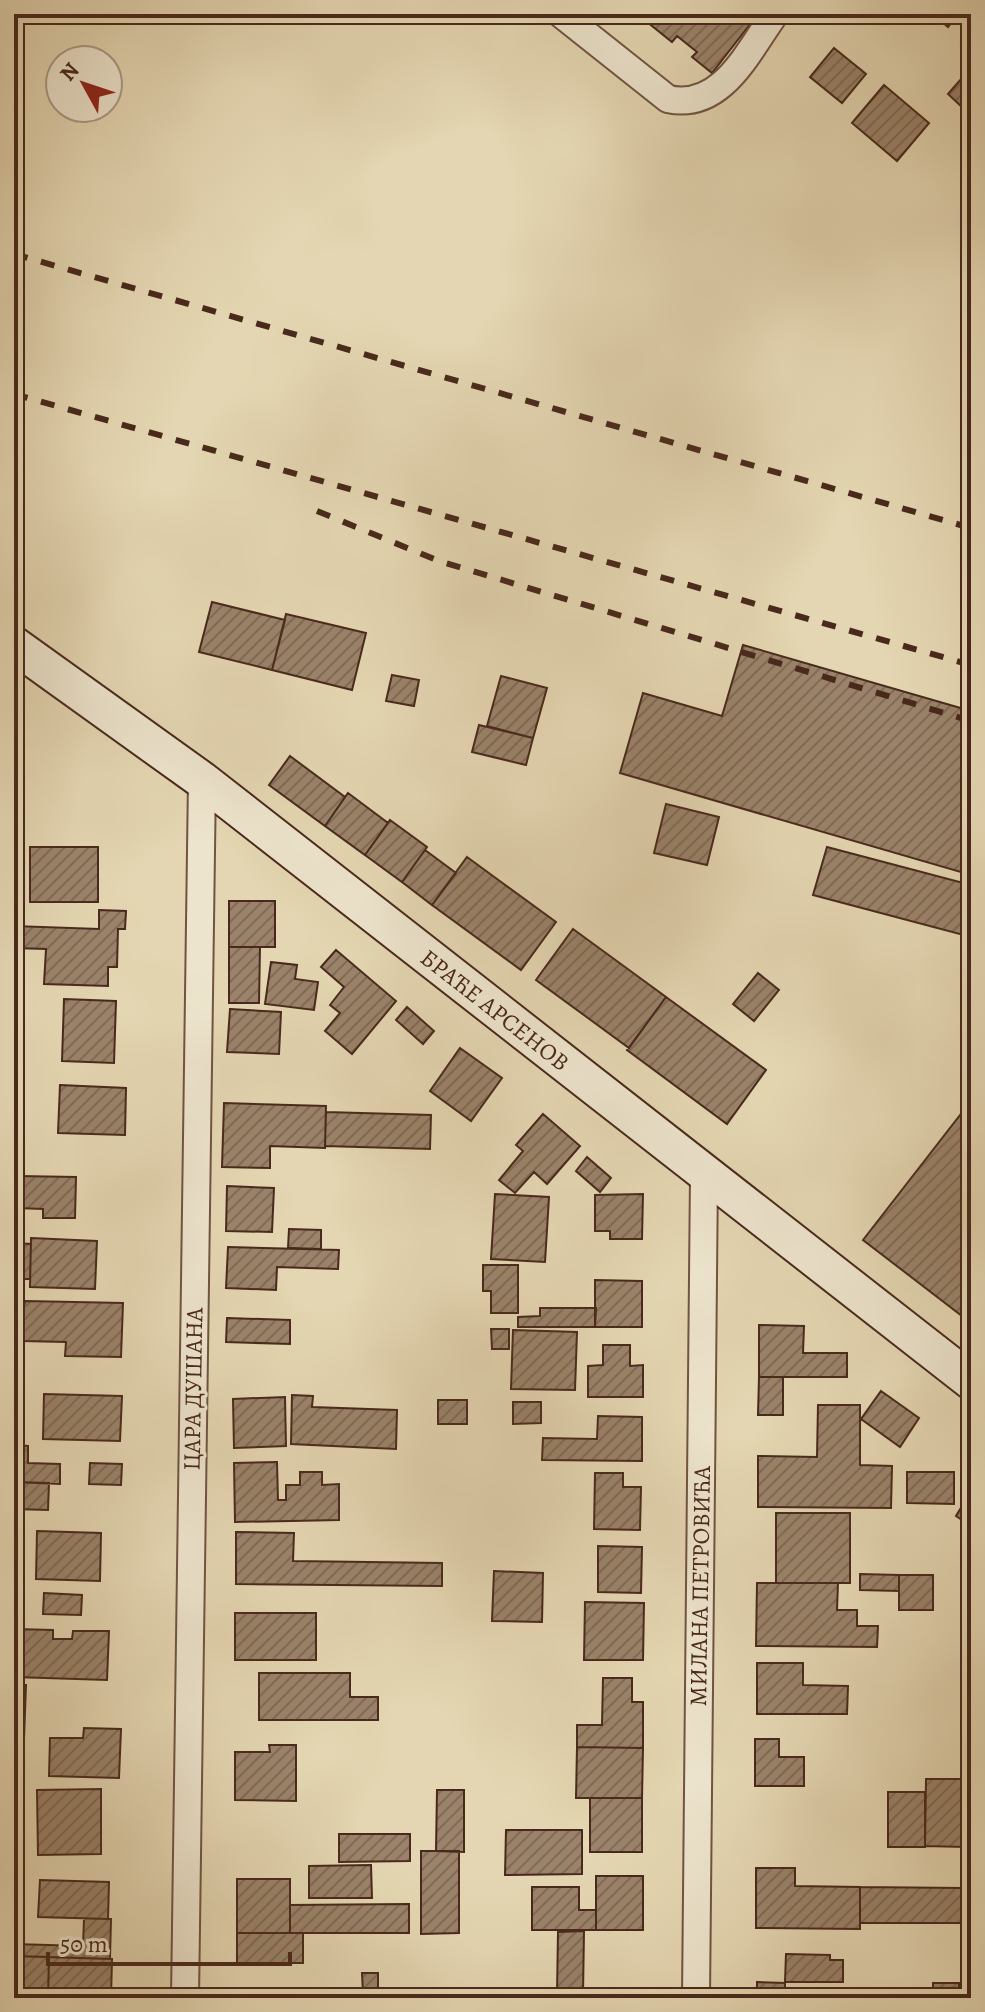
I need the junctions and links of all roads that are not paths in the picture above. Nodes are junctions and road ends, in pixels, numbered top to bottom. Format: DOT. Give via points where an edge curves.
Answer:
graph roads {
  1 [pos="561,14"];
  2 [pos="775,14"];
  3 [pos="14,645"];
  4 [pos="202,780"];
  5 [pos="704,1174"];
  6 [pos="971,1381"];
  7 [pos="185,1998"];
  8 [pos="696,1998"];
  1 -- 2 [label="street" via="668,99 685,103 724,85"];
  3 -- 4 [label="main road, БРАЋЕ АРСЕНОВ"];
  4 -- 5 [label="main road, БРАЋЕ АРСЕНОВ"];
  4 -- 7 [label="street, ЦАРА ДУШАНА"];
  5 -- 6 [label="main road, БРАЋЕ АРСЕНОВ"];
  5 -- 8 [label="street, МИЛАНА ПЕТРОВИЋА"];
}
